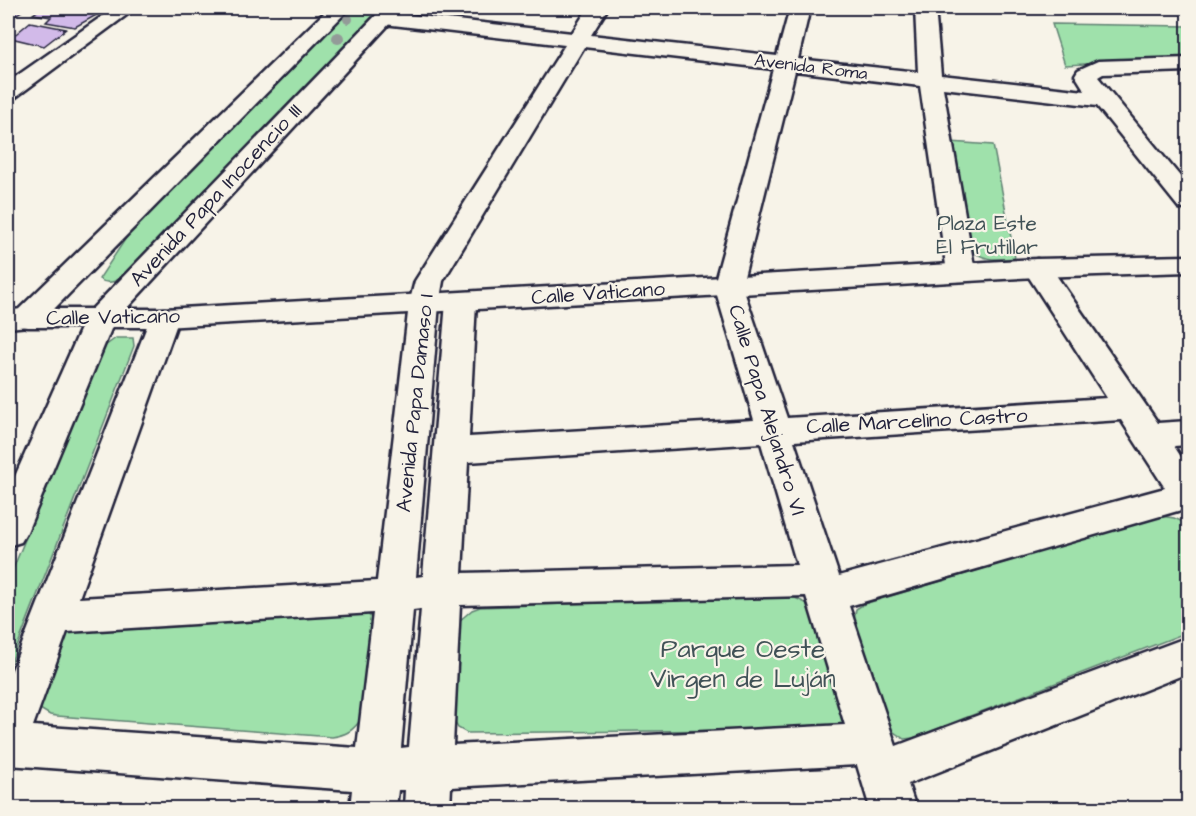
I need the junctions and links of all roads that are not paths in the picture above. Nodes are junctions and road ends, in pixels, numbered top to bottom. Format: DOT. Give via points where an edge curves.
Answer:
graph roads {
  1 [pos="126,8"];
  2 [pos="340,8"];
  3 [pos="598,8"];
  4 [pos="801,8"];
  5 [pos="925,8"];
  6 [pos="389,13"];
  7 [pos="577,40"];
  8 [pos="785,64"];
  9 [pos="1188,64"];
  10 [pos="930,80"];
  11 [pos="8,92"];
  12 [pos="1103,100"];
  13 [pos="1188,202"];
  14 [pos="1188,264"];
  15 [pos="1037,268"];
  16 [pos="961,272"];
  17 [pos="728,285"];
  18 [pos="461,302"];
  19 [pos="424,304"];
  20 [pos="101,316"];
  21 [pos="164,318"];
  22 [pos="18,319"];
  23 [pos="1131,408"];
  24 [pos="773,429"];
  25 [pos="1188,433"];
  26 [pos="1149,436"];
  27 [pos="451,451"];
  28 [pos="1188,495"];
  29 [pos="8,532"];
  30 [pos="823,588"];
  31 [pos="442,590"];
  32 [pos="394,596"];
  33 [pos="52,616"];
  34 [pos="1188,655"];
  35 [pos="8,735"];
  36 [pos="8,745"];
  37 [pos="882,775"];
  38 [pos="374,789"];
  39 [pos="428,789"];
  1 -- 11 [label="street"];
  2 -- 22 [label="street, Avenida Papa Inocencio III"];
  3 -- 7 [label="street, Avenida Papa Damaso I"];
  4 -- 8 [label="street, Calle Papa Alejandro VI"];
  5 -- 10 [label="street"];
  6 -- 7 [label="street, Avenida Roma"];
  6 -- 20 [label="street, Avenida Papa Inocencio III"];
  7 -- 8 [label="street, Avenida Roma"];
  7 -- 19 [label="street, Avenida Papa Damaso I" via="429,281"];
  8 -- 10 [label="street, Avenida Roma"];
  8 -- 17 [label="street, Calle Papa Alejandro VI"];
  9 -- 12 [label="street" via="1098,68 1086,75"];
  10 -- 12 [label="street, Avenida Roma"];
  10 -- 16 [label="street"];
  12 -- 13 [label="street"];
  14 -- 15 [label="street, Calle Vaticano"];
  15 -- 16 [label="street, Calle Vaticano"];
  15 -- 23 [label="street"];
  16 -- 17 [label="street, Calle Vaticano"];
  17 -- 18 [label="street, Calle Vaticano"];
  17 -- 24 [label="street, Calle Papa Alejandro VI"];
  18 -- 19 [label="street, Calle Vaticano"];
  18 -- 27 [label="street, Avenida Papa Damaso I"];
  19 -- 21 [label="street, Calle Vaticano"];
  19 -- 32 [label="street, Avenida Papa Damaso I"];
  20 -- 21 [label="street, Calle Vaticano"];
  20 -- 22 [label="street, Calle Vaticano"];
  20 -- 29 [label="street, Avenida Papa Inocencio III"];
  21 -- 33 [label="street"];
  23 -- 24 [label="street, Calle Marcelino Castro"];
  23 -- 26 [label="street"];
  24 -- 27 [label="street, Calle Marcelino Castro"];
  24 -- 30 [label="street, Calle Papa Alejandro VI"];
  25 -- 26 [label="street"];
  26 -- 28 [label="street"];
  27 -- 31 [label="street, Avenida Papa Damaso I"];
  28 -- 30 [label="street"];
  30 -- 31 [label="street"];
  30 -- 37 [label="street, Calle Papa Alejandro VI"];
  31 -- 32 [label="street"];
  31 -- 39 [label="street, Avenida Papa Damaso I"];
  32 -- 33 [label="street"];
  32 -- 38 [label="street, Avenida Papa Damaso I"];
  33 -- 35 [label="street"];
  34 -- 37 [label="street"];
  36 -- 38 [label="street"];
  37 -- 39 [label="street"];
  38 -- 39 [label="street"];
}
